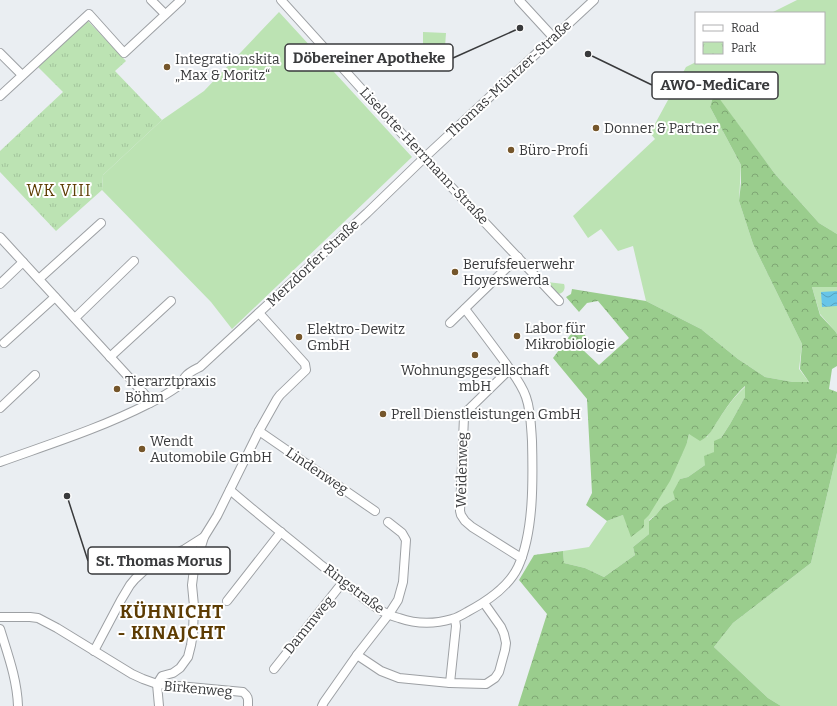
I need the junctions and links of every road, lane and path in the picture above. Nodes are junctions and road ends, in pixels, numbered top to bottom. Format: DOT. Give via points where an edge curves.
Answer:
graph roads {
  1 [pos="152,0"];
  2 [pos="180,0"];
  3 [pos="282,0"];
  4 [pos="519,0"];
  5 [pos="594,0"];
  6 [pos="165,14"];
  7 [pos="553,37"];
  8 [pos="0,53"];
  9 [pos="22,75"];
  10 [pos="0,96"];
  11 [pos="424,158"];
  12 [pos="100,223"];
  13 [pos="0,237"];
  14 [pos="518,257"];
  15 [pos="134,261"];
  16 [pos="23,262"];
  17 [pos="39,279"];
  18 [pos="0,284"];
  19 [pos="56,297"];
  20 [pos="171,301"];
  21 [pos="558,301"];
  22 [pos="465,309"];
  23 [pos="259,313"];
  24 [pos="75,318"];
  25 [pos="450,323"];
  26 [pos="4,343"];
  27 [pos="110,357"];
  28 [pos="510,369"];
  29 [pos="35,376"];
  30 [pos="150,403"];
  31 [pos="0,408"];
  32 [pos="259,431"];
  33 [pos="0,462"];
  34 [pos="230,490"];
  35 [pos="375,511"];
  36 [pos="388,522"];
  37 [pos="282,532"];
  38 [pos="204,537"];
  39 [pos="189,546"];
  40 [pos="199,554"];
  41 [pos="522,557"];
  42 [pos="343,582"];
  43 [pos="227,601"];
  44 [pos="484,603"];
  45 [pos="389,614"];
  46 [pos="0,617"];
  47 [pos="454,619"];
  48 [pos="0,629"];
  49 [pos="94,651"];
  50 [pos="357,655"];
  51 [pos="274,669"];
  52 [pos="450,683"];
  53 [pos="157,684"];
  54 [pos="323,705"];
  55 [pos="18,706"];
  56 [pos="159,706"];
  57 [pos="248,706"];
  1 -- 6 [label="street"];
  2 -- 6 [label="street"];
  3 -- 11 [label="street, Liselotte-Herrmann-Straße"];
  4 -- 7 [label="street"];
  5 -- 7 [label="street, Thomas-Müntzer-Straße"];
  6 -- 9 [label="street" via="124,53 89,14"];
  7 -- 11 [label="street, Thomas-Müntzer-Straße"];
  8 -- 9 [label="street"];
  9 -- 10 [label="street"];
  11 -- 14 [label="street, Liselotte-Herrmann-Straße"];
  11 -- 23 [label="street, Merzdorfer Straße"];
  12 -- 17 [label="street"];
  13 -- 16 [label="street"];
  14 -- 21 [label="street, Liselotte-Herrmann-Straße"];
  14 -- 22 [label="street"];
  15 -- 24 [label="street"];
  16 -- 17 [label="street"];
  16 -- 18 [label="street"];
  17 -- 19 [label="street"];
  19 -- 24 [label="street"];
  19 -- 26 [label="street"];
  20 -- 27 [label="street"];
  22 -- 25 [label="street"];
  22 -- 28 [label="street"];
  23 -- 30 [label="street, Merzdorfer Straße" via="200,367 186,376 181,384"];
  23 -- 32 [label="street" via="306,367 304,373 280,395"];
  24 -- 27 [label="street"];
  27 -- 30 [label="street"];
  28 -- 41 [label="street, Ringstraße" via="526,399 531,431 531,512"];
  28 -- 41 [label="street, Weidenweg" via="464,416 460,511 469,524"];
  29 -- 31 [label="street"];
  30 -- 33 [label="street, Merzdorfer Straße" via="100,426"];
  32 -- 34 [label="street"];
  32 -- 35 [label="street, Lindenweg"];
  34 -- 37 [label="street, Ringstraße"];
  34 -- 38 [label="street"];
  36 -- 45 [label="street" via="402,533 406,540 404,582 398,600"];
  37 -- 42 [label="street, Ringstraße"];
  37 -- 43 [label="street"];
  38 -- 39 [label="street"];
  38 -- 40 [label="street"];
  39 -- 40 [label="street"];
  39 -- 49 [label="street" via="149,566 135,579"];
  40 -- 53 [label="street" via="192,585 193,633 188,657 180,668 174,673 162,676"];
  41 -- 44 [label="street, Ringstraße" via="507,584"];
  42 -- 45 [label="street, Ringstraße" via="371,604"];
  42 -- 51 [label="street, Dammweg"];
  44 -- 47 [label="street, Ringstraße"];
  44 -- 52 [label="street" via="501,627 506,642 499,672 486,684"];
  45 -- 47 [label="street, Ringstraße" via="426,622"];
  45 -- 50 [label="street"];
  46 -- 49 [label="street" via="38,618"];
  47 -- 52 [label="street" via="456,626"];
  48 -- 55 [label="street" via="12,664"];
  49 -- 53 [label="street" via="132,674"];
  50 -- 52 [label="street" via="381,671 399,678"];
  50 -- 54 [label="street"];
  53 -- 56 [label="street, Birkenweg"];
  53 -- 57 [label="street, Birkenweg" via="243,692 247,695"];
}
